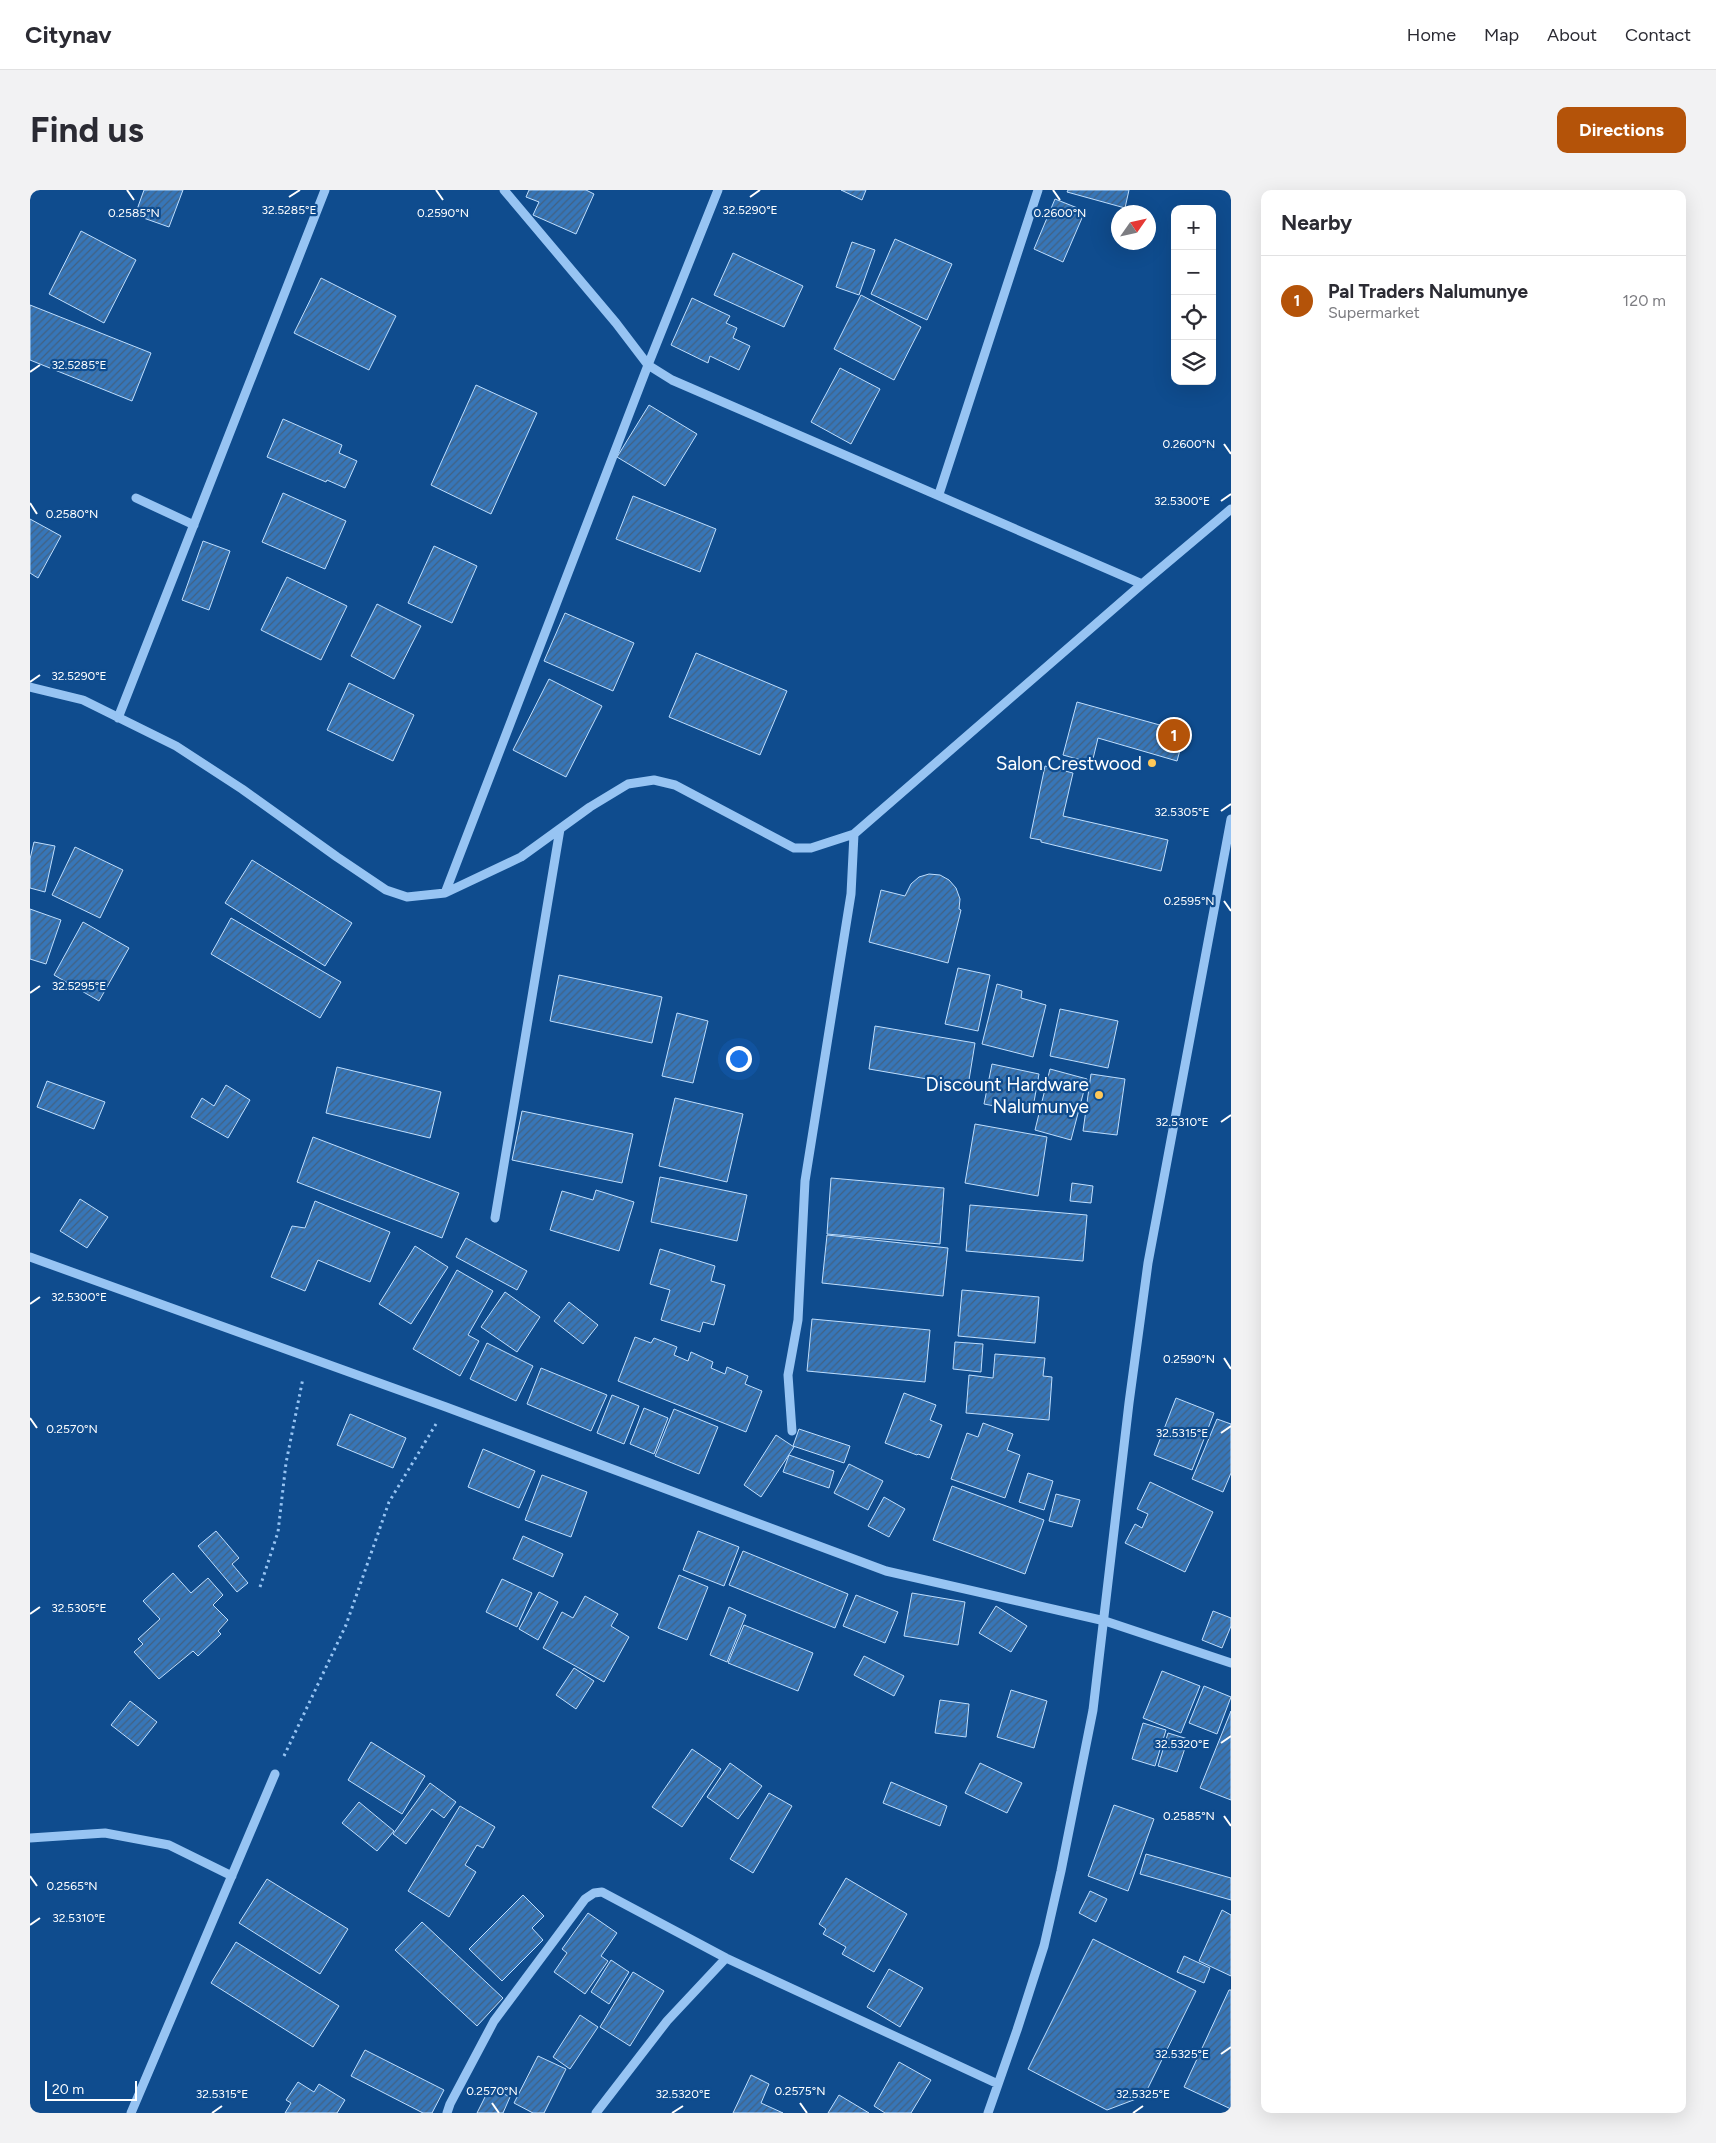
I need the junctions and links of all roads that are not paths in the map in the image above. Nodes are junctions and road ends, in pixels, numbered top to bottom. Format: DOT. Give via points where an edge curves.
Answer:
graph roads {
  1 [pos="325,190"];
  2 [pos="504,190"];
  3 [pos="718,190"];
  4 [pos="1038,190"];
  5 [pos="648,365"];
  6 [pos="939,494"];
  7 [pos="136,498"];
  8 [pos="1231,509"];
  9 [pos="194,525"];
  10 [pos="1142,584"];
  11 [pos="30,687"];
  12 [pos="118,718"];
  13 [pos="1231,819"];
  14 [pos="560,828"];
  15 [pos="854,834"];
  16 [pos="445,893"];
  17 [pos="495,1218"];
  18 [pos="30,1257"];
  19 [pos="792,1431"];
  20 [pos="1105,1621"];
  21 [pos="1231,1663"];
  22 [pos="275,1774"];
  23 [pos="30,1838"];
  24 [pos="232,1876"];
  25 [pos="726,1958"];
  26 [pos="998,2084"];
  27 [pos="131,2113"];
  28 [pos="448,2113"];
  29 [pos="596,2113"];
  30 [pos="988,2113"];
  1 -- 9 [label="street"];
  2 -- 5 [label="street"];
  3 -- 5 [label="street"];
  4 -- 6 [label="street"];
  5 -- 6 [label="street" via="672,380"];
  5 -- 16 [label="street"];
  6 -- 10 [label="street"];
  7 -- 9 [label="street"];
  8 -- 10 [label="street"];
  9 -- 12 [label="street"];
  10 -- 15 [label="street"];
  11 -- 12 [label="street" via="83,700"];
  12 -- 16 [label="street" via="176,746 386,890 407,897"];
  13 -- 20 [label="street" via="1148,1263"];
  14 -- 15 [label="street" via="628,784 654,780 675,785 794,848 811,848"];
  14 -- 16 [label="street" via="521,857"];
  14 -- 17 [label="street"];
  15 -- 19 [label="street" via="851,894 805,1181 798,1320 788,1375"];
  18 -- 20 [label="street" via="446,1407 886,1572"];
  20 -- 21 [label="street"];
  20 -- 26 [label="street" via="1093,1710 1044,1946"];
  22 -- 24 [label="street"];
  23 -- 24 [label="street" via="105,1833 169,1845"];
  24 -- 27 [label="street"];
  25 -- 26 [label="street"];
  25 -- 28 [label="street" via="602,1892 594,1893 585,1899 494,2021"];
  25 -- 29 [label="street" via="667,2022"];
  26 -- 30 [label="street"];
}
